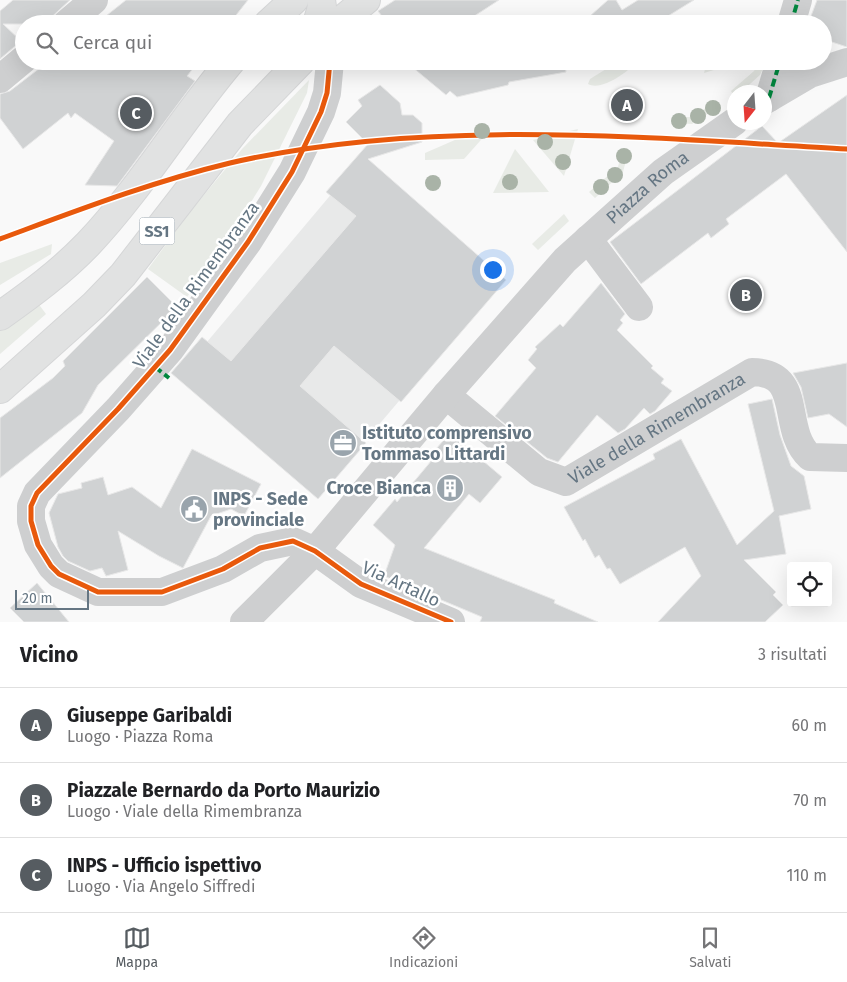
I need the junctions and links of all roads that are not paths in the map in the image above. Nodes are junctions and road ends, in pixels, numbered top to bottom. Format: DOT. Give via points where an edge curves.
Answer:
graph roads {
  1 [pos="94,0"];
  2 [pos="294,0"];
  3 [pos="366,0"];
  4 [pos="798,0"];
  5 [pos="76,15"];
  6 [pos="278,15"];
  7 [pos="328,15"];
  8 [pos="794,15"];
  9 [pos="847,62"];
  10 [pos="15,66"];
  11 [pos="832,67"];
  12 [pos="223,70"];
  13 [pos="275,70"];
  14 [pos="292,70"];
  15 [pos="329,70"];
  16 [pos="777,70"];
  17 [pos="822,70"];
  18 [pos="0,79"];
  19 [pos="772,85"];
  20 [pos="772,97"];
  21 [pos="727,127"];
  22 [pos="199,176"];
  23 [pos="588,239"];
  24 [pos="639,307"];
  25 [pos="0,316"];
  26 [pos="0,389"];
  27 [pos="446,395"];
  28 [pos="847,458"];
  29 [pos="316,551"];
  30 [pos="255,616"];
  31 [pos="451,622"];
  1 -- 5 [label="street"];
  2 -- 6 [label="main road"];
  3 -- 7 [label="main road"];
  4 -- 8 [label="street"];
  9 -- 11 [label="street"];
  10 -- 18 [label="street"];
  12 -- 25 [label="main road, SS1" via="88,244 47,282"];
  13 -- 22 [label="main road" via="244,104"];
  14 -- 22 [label="main road, SS1" via="240,124"];
  15 -- 29 [label="street, Viale della Rimembranza" via="322,112 292,172 248,242 170,350 37,493 31,506 38,545 51,566 60,574 98,592 162,592 223,569 260,548 293,541"];
  16 -- 19 [label="street"];
  17 -- 20 [label="street"];
  21 -- 23 [label="street, Piazza Roma" via="663,172"];
  22 -- 26 [label="main road, SS1" via="123,275"];
  23 -- 24 [label="street"];
  23 -- 27 [label="street, Piazza Roma" via="528,300"];
  27 -- 28 [label="street, Viale della Rimembranza" via="539,472 566,482 752,372 765,372 778,378 786,387 792,422 802,450 810,457"];
  27 -- 29 [label="street"];
  29 -- 30 [label="street"];
  29 -- 31 [label="street, Via Artallo" via="361,584"];
}
